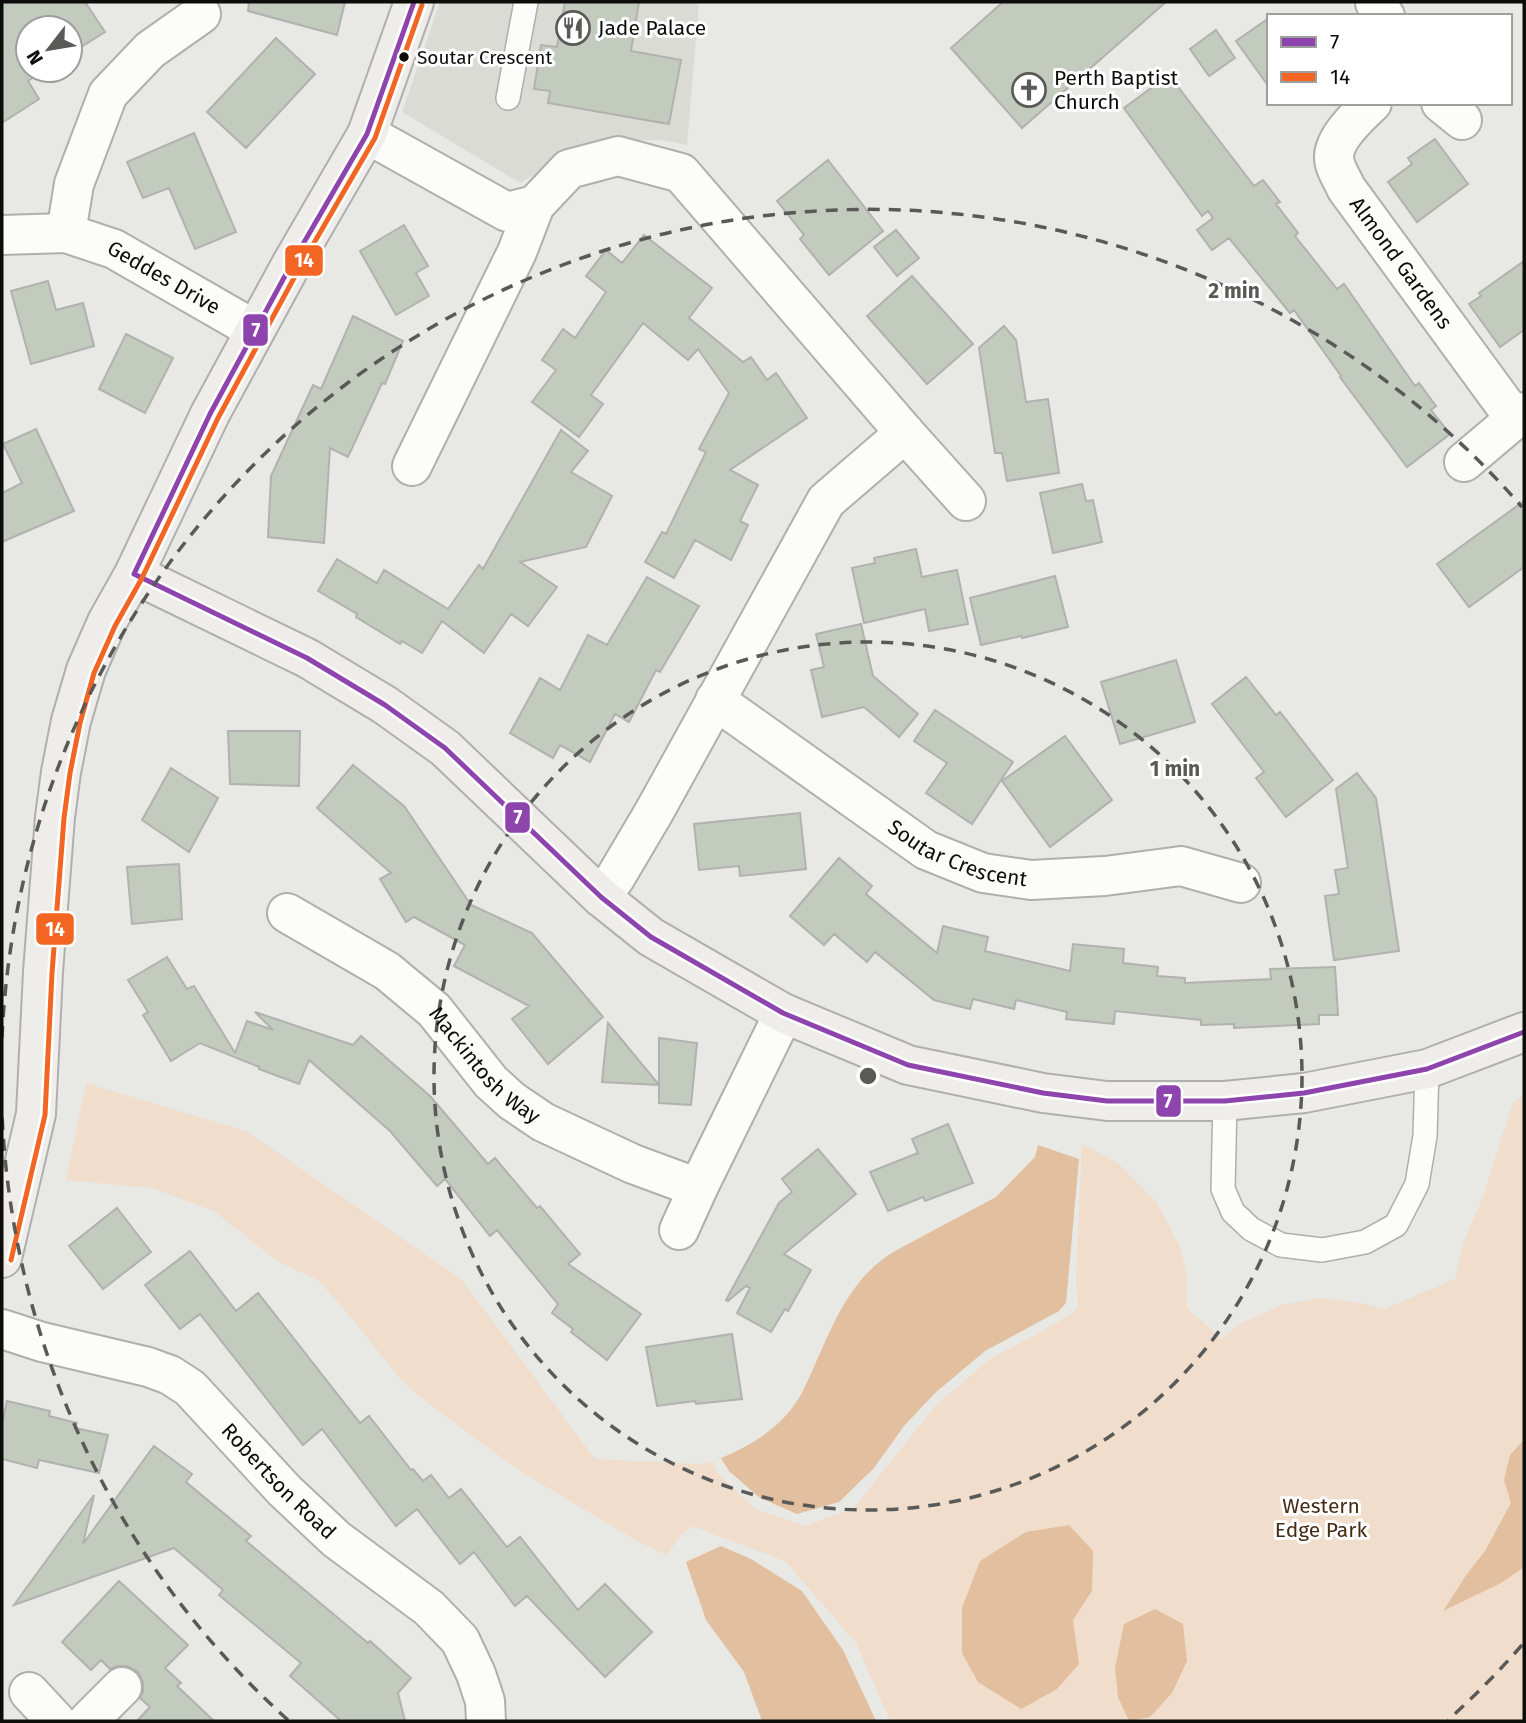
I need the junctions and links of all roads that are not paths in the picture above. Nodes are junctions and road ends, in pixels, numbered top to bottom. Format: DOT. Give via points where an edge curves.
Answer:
graph roads {
  1 [pos="414,2"];
  2 [pos="526,2"];
  3 [pos="201,14"];
  4 [pos="508,98"];
  5 [pos="1370,105"];
  6 [pos="366,134"];
  7 [pos="535,205"];
  8 [pos="66,233"];
  9 [pos="2,235"];
  10 [pos="256,330"];
  11 [pos="1520,416"];
  12 [pos="905,433"];
  13 [pos="1464,462"];
  14 [pos="412,466"];
  15 [pos="966,501"];
  16 [pos="134,575"];
  17 [pos="715,700"];
  18 [pos="1241,883"];
  19 [pos="601,897"];
  20 [pos="287,913"];
  21 [pos="783,1013"];
  22 [pos="1524,1032"];
  23 [pos="1427,1069"];
  24 [pos="1225,1101"];
  25 [pos="698,1188"];
  26 [pos="679,1230"];
  27 [pos="2,1258"];
  28 [pos="2,1329"];
  29 [pos="122,1687"];
  30 [pos="29,1692"];
  31 [pos="55,1721"];
  32 [pos="88,1721"];
  33 [pos="486,1721"];
  1 -- 6 [label="street"];
  2 -- 4 [label="lane"];
  3 -- 8 [label="street" via="150,50 108,94 74,184"];
  5 -- 11 [label="street, Almond Gardens" via="1337,144 1335,166 1346,188"];
  6 -- 7 [label="street" via="507,212"];
  6 -- 10 [label="street"];
  7 -- 12 [label="street" via="569,169 618,156 681,173"];
  7 -- 14 [label="street" via="517,252"];
  8 -- 9 [label="street, Geddes Drive"];
  8 -- 10 [label="street, Geddes Drive" via="114,249"];
  10 -- 16 [label="street" via="210,414"];
  11 -- 13 [label="street, Almond Gardens"];
  12 -- 15 [label="street"];
  12 -- 17 [label="street" via="826,501"];
  16 -- 19 [label="street" via="307,658 385,705 444,748"];
  16 -- 27 [label="street" via="86,670 61,772 36,1114"];
  17 -- 18 [label="street, Soutar Crescent" via="926,850 983,873 1031,880 1181,866"];
  17 -- 19 [label="street"];
  19 -- 21 [label="street" via="651,937"];
  20 -- 25 [label="street, Mackintosh Way" via="387,971 434,1010 491,1082 543,1122"];
  21 -- 24 [label="street" via="908,1065 1043,1093 1107,1101"];
  21 -- 25 [label="street"];
  22 -- 23 [label="street"];
  23 -- 24 [label="street" via="1304,1093"];
  23 -- 24 [label="lane" via="1425,1136 1416,1184 1396,1225 1366,1242 1322,1250 1281,1245 1251,1229 1233,1212 1223,1189"];
  25 -- 26 [label="street"];
  28 -- 33 [label="street, Robertson Road" via="148,1367 190,1388 292,1499 336,1539 429,1608 460,1640 485,1701"];
  29 -- 32 [label="street"];
  30 -- 31 [label="street"];
}
